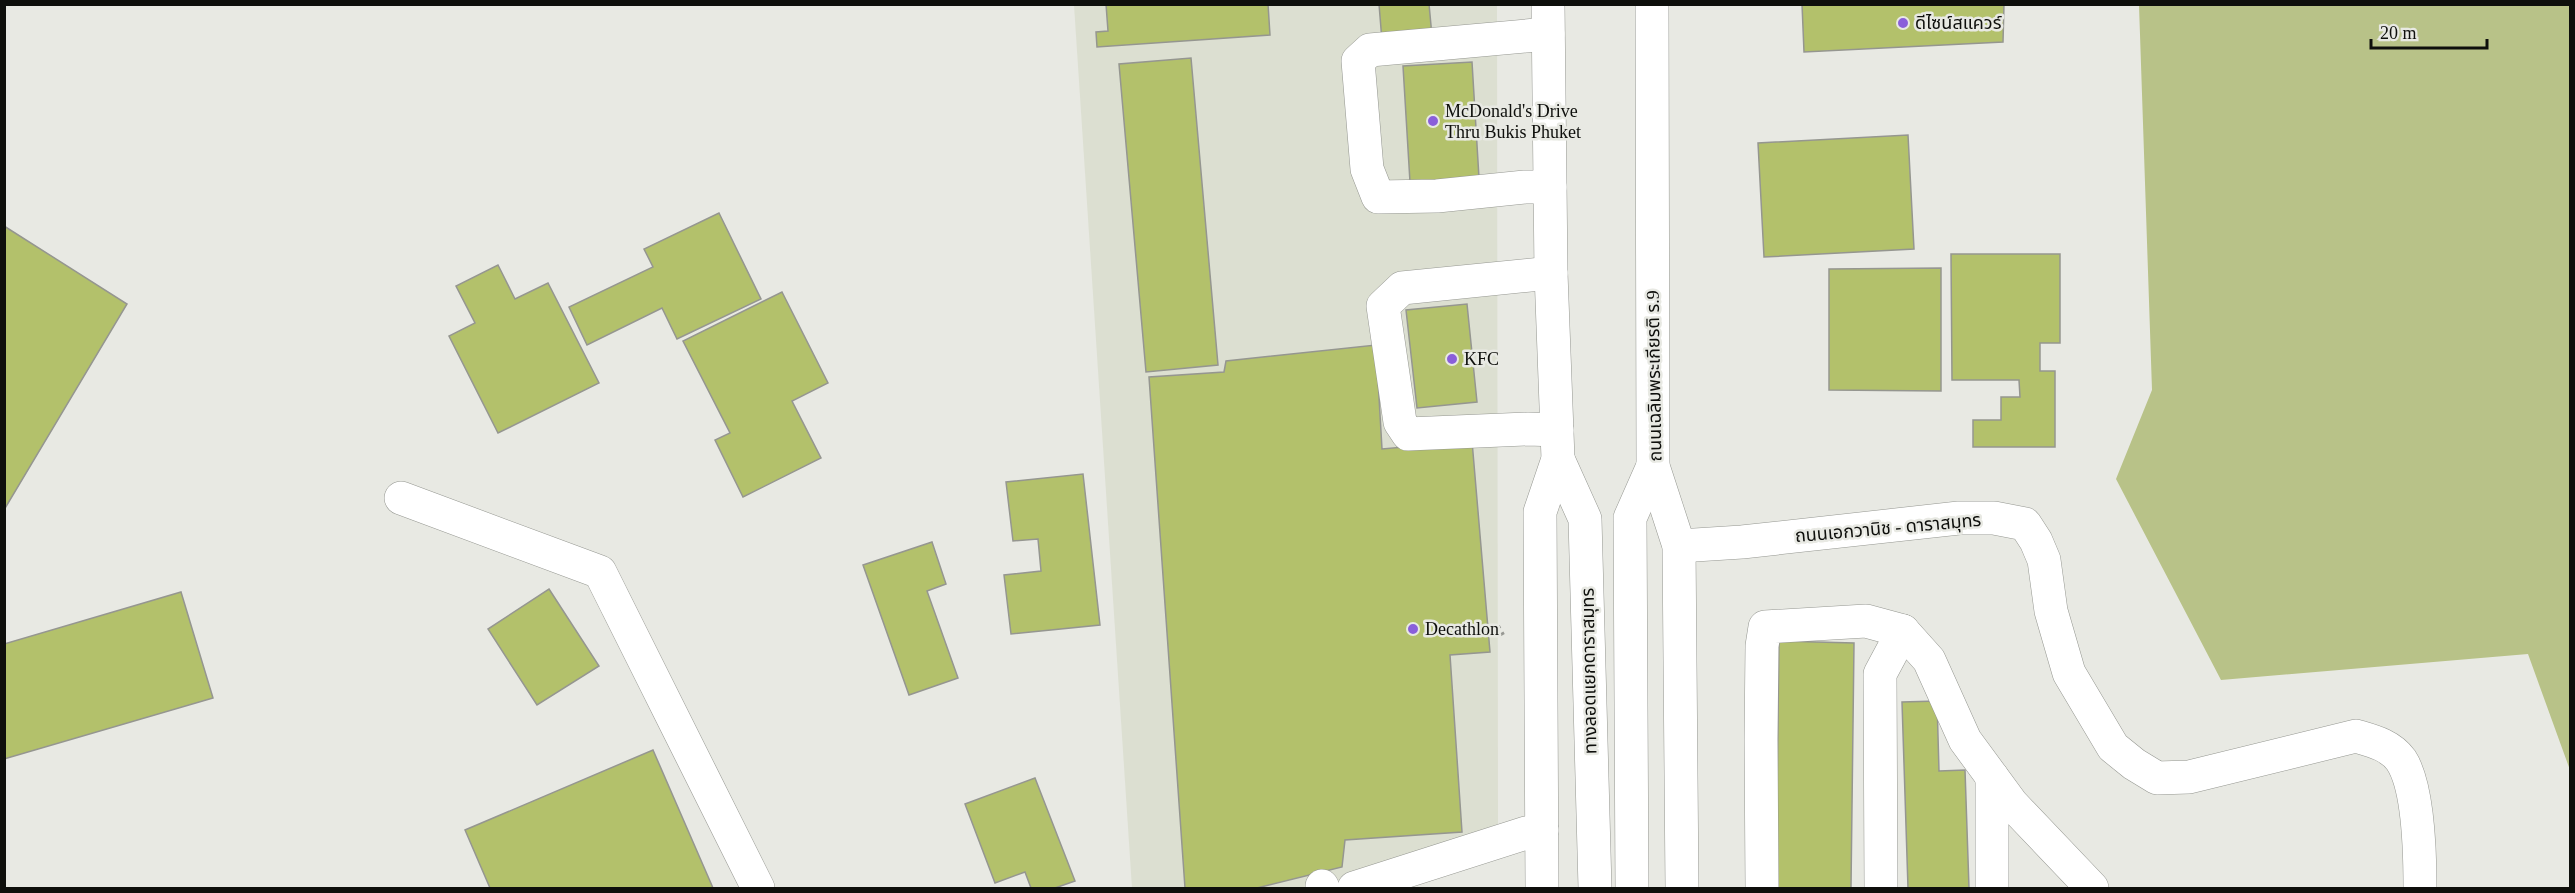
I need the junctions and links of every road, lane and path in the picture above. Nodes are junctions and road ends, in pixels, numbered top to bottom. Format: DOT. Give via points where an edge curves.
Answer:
graph roads {
  1 [pos="1652,4"];
  2 [pos="1548,19"];
  3 [pos="1550,187"];
  4 [pos="1551,273"];
  5 [pos="1557,445"];
  6 [pos="1653,466"];
  7 [pos="401,498"];
  8 [pos="1679,546"];
  9 [pos="1903,631"];
  10 [pos="1992,777"];
  11 [pos="1542,830"];
  12 [pos="759,888"];
  13 [pos="1333,888"];
  14 [pos="1542,888"];
  15 [pos="1595,888"];
  16 [pos="1632,888"];
  17 [pos="1683,888"];
  18 [pos="1762,888"];
  19 [pos="1881,888"];
  20 [pos="1992,888"];
  21 [pos="2092,888"];
  22 [pos="2420,888"];
  1 -- 6 [label="main road, ถนนเฉลิมพระเกียรติ ร.9"];
  2 -- 3 [label="main road"];
  2 -- 3 [label="main road" via="1370,50 1358,61 1367,169 1378,197"];
  3 -- 4 [label="main road"];
  4 -- 5 [label="main road"];
  4 -- 5 [label="main road" via="1402,288 1383,306 1400,422 1408,434 1528,429"];
  5 -- 11 [label="main road" via="1540,512"];
  5 -- 15 [label="main road, ทางลอดแยกดาราสมุทร" via="1585,519"];
  6 -- 8 [label="main road, ถนนเฉลิมพระเกียรติ ร.9"];
  6 -- 16 [label="main road" via="1630,518"];
  7 -- 12 [label="main road" via="600,572"];
  8 -- 17 [label="main road, ถนนเฉลิมพระเกียรติ ร.9"];
  8 -- 22 [label="main road, ถนนเอกวานิช - ดาราสมุทร" via="1959,518 1994,518 2025,524 2044,560 2052,611 2069,673 2113,747 2157,778 2189,777 2356,736 2380,743 2400,760 2412,787"];
  9 -- 10 [label="main road" via="1929,660 1965,740"];
  9 -- 18 [label="main road" via="1866,621 1765,627"];
  9 -- 19 [label="main road" via="1880,674"];
  10 -- 20 [label="main road"];
  10 -- 21 [label="main road" via="2012,804"];
  11 -- 13 [label="main road"];
  11 -- 14 [label="main road"];
}
